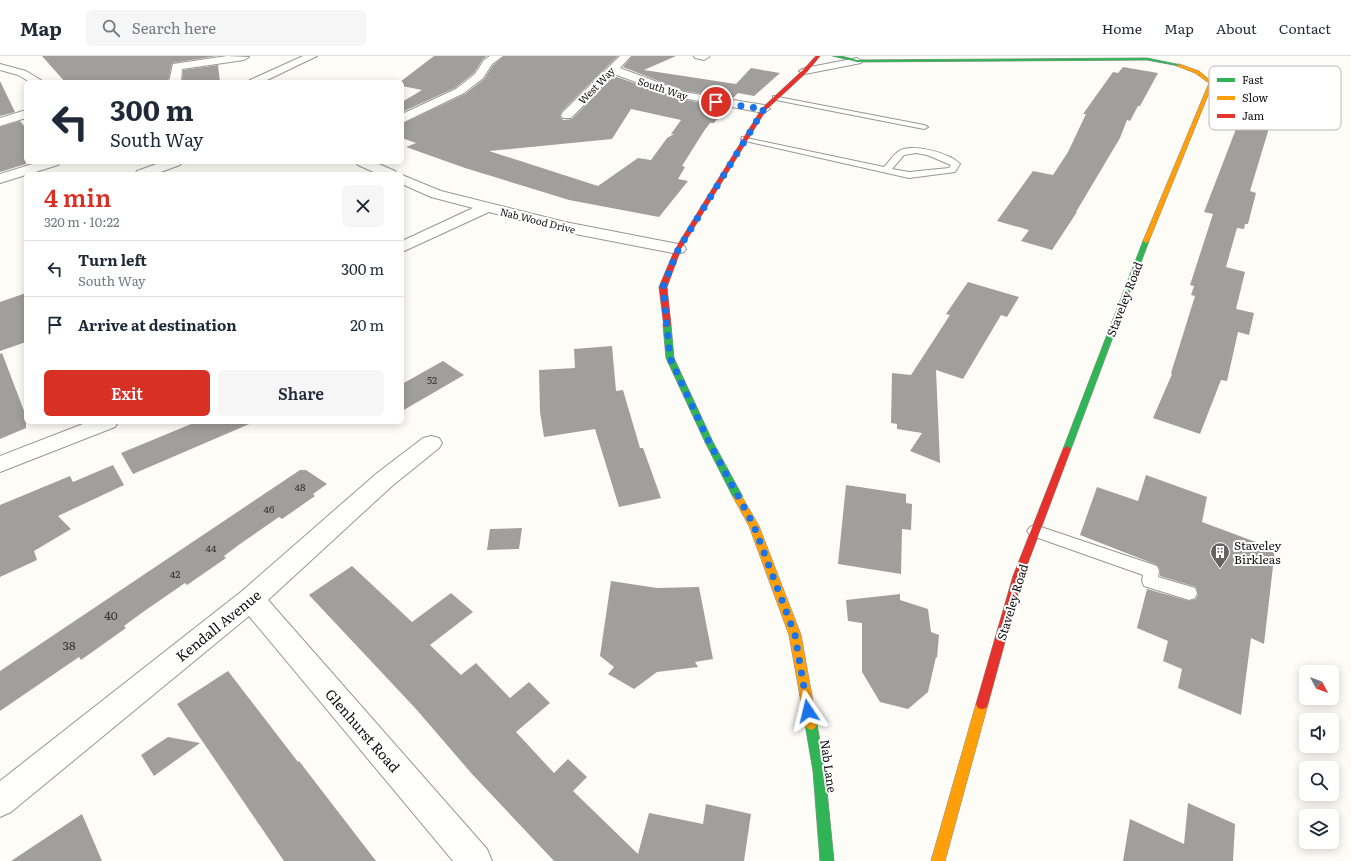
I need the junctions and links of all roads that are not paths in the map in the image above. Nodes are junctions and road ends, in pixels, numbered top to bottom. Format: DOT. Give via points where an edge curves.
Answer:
graph roads {
  1 [pos="312,56"];
  2 [pos="498,56"];
  3 [pos="626,56"];
  4 [pos="818,56"];
  5 [pos="835,56"];
  6 [pos="244,57"];
  7 [pos="857,61"];
  8 [pos="0,67"];
  9 [pos="612,69"];
  10 [pos="805,71"];
  11 [pos="247,78"];
  12 [pos="35,80"];
  13 [pos="175,80"];
  14 [pos="1209,81"];
  15 [pos="1209,88"];
  16 [pos="776,98"];
  17 [pos="764,109"];
  18 [pos="24,115"];
  19 [pos="567,116"];
  20 [pos="404,118"];
  21 [pos="0,122"];
  22 [pos="924,127"];
  23 [pos="745,139"];
  24 [pos="47,164"];
  25 [pos="170,164"];
  26 [pos="368,164"];
  27 [pos="886,170"];
  28 [pos="148,172"];
  29 [pos="386,172"];
  30 [pos="0,179"];
  31 [pos="404,180"];
  32 [pos="488,207"];
  33 [pos="404,246"];
  34 [pos="678,250"];
  35 [pos="103,424"];
  36 [pos="431,443"];
  37 [pos="0,464"];
  38 [pos="1035,531"];
  39 [pos="1188,593"];
  40 [pos="251,599"];
  41 [pos="0,801"];
  42 [pos="475,861"];
  43 [pos="827,861"];
  44 [pos="938,861"];
  1 -- 11 [label="street"];
  2 -- 20 [label="street" via="488,62 479,76 460,91"];
  3 -- 9 [label="street, West Way"];
  4 -- 10 [label="street, Nab Lane"];
  5 -- 7 [label="street, Staveley Road"];
  6 -- 11 [label="street"];
  6 -- 13 [label="street" via="177,66"];
  7 -- 10 [label="street, Staveley Road"];
  7 -- 14 [label="street, Staveley Road" via="1147,58 1188,68 1203,74"];
  8 -- 12 [label="street" via="22,72"];
  9 -- 17 [label="street, South Way" via="681,95"];
  9 -- 19 [label="street, West Way"];
  10 -- 16 [label="street, Nab Lane"];
  15 -- 38 [label="street, Staveley Road" via="1151,229"];
  16 -- 17 [label="street, Nab Lane"];
  16 -- 22 [label="lane"];
  17 -- 23 [label="street, Nab Lane"];
  18 -- 21 [label="street"];
  23 -- 27 [label="lane"];
  23 -- 34 [label="street, Nab Lane"];
  24 -- 30 [label="street"];
  25 -- 28 [label="street"];
  26 -- 29 [label="street"];
  27 -- 27 [label="lane" via="909,175 952,170 956,164 938,156 912,151 902,153"];
  31 -- 32 [label="street, Nab Wood Drive" via="436,194"];
  32 -- 33 [label="street"];
  32 -- 34 [label="street, Nab Wood Drive" via="565,227"];
  34 -- 43 [label="street, Nab Lane" via="663,287 670,358 709,442 754,526 795,635 819,771"];
  35 -- 37 [label="street"];
  36 -- 40 [label="street, Kendall Avenue" via="384,480"];
  38 -- 39 [label="lane" via="1151,570 1150,581"];
  38 -- 44 [label="street, Staveley Road" via="1018,576"];
  40 -- 41 [label="street, Kendall Avenue"];
  40 -- 42 [label="street, Glenhurst Road"];
}
